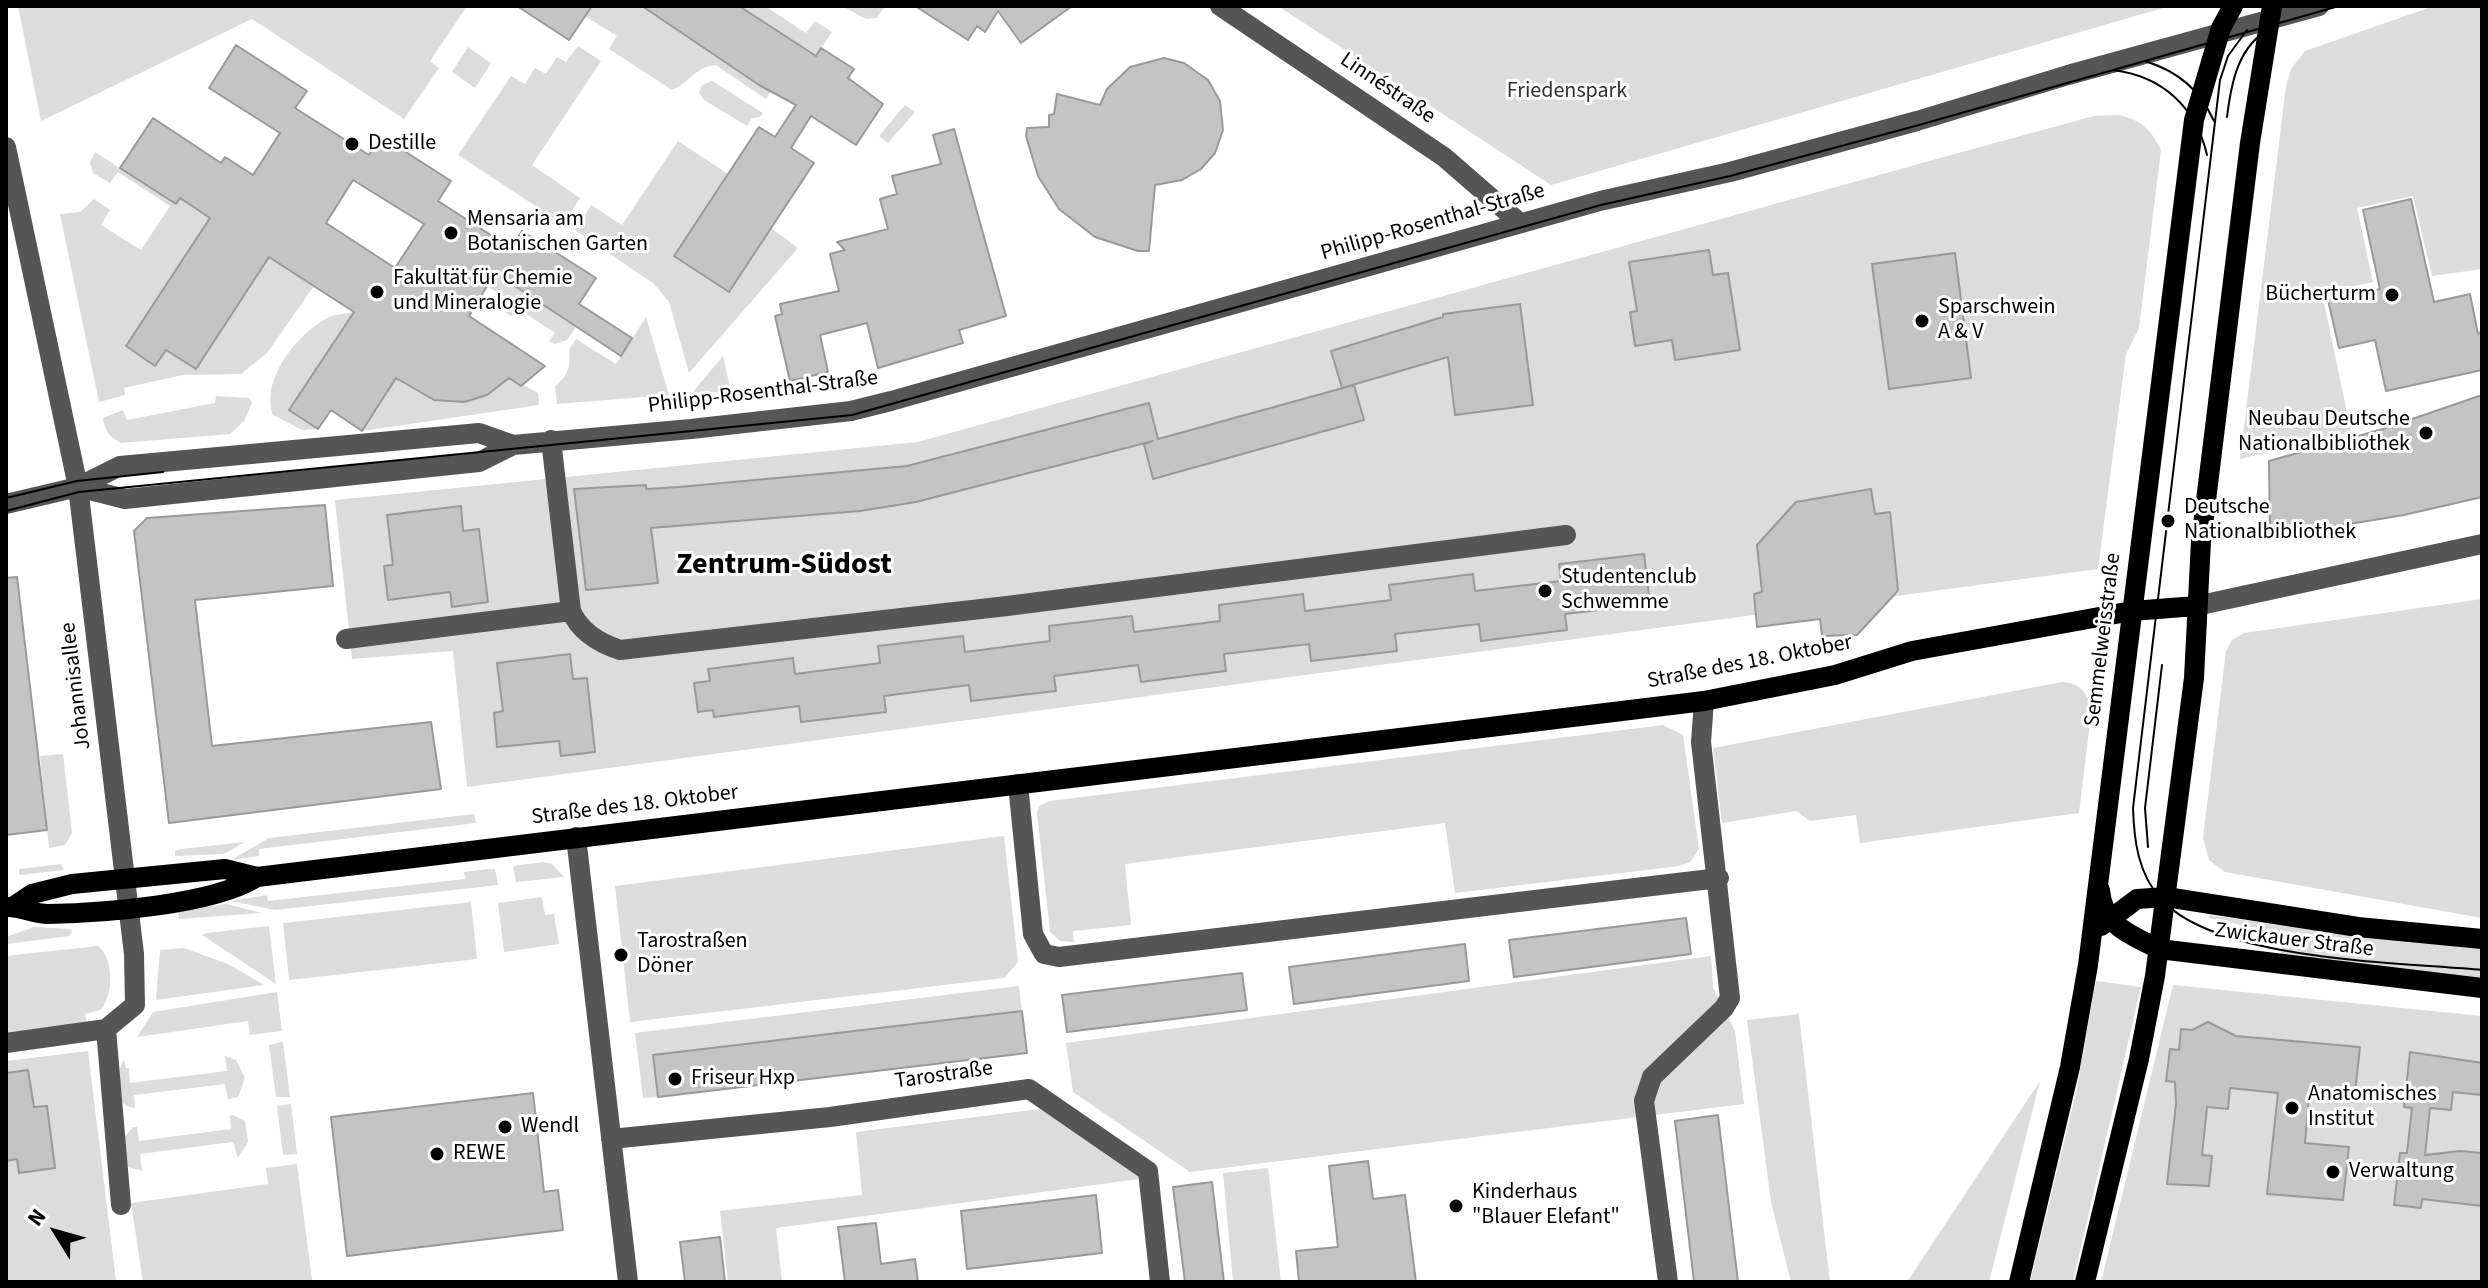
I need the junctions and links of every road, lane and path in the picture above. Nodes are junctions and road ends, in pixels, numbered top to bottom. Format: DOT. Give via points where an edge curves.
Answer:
graph roads {
  1 [pos="1220,6"];
  2 [pos="2233,6"];
  3 [pos="2319,6"];
  4 [pos="2271,13"];
  5 [pos="2220,33"];
  6 [pos="6,147"];
  7 [pos="1520,223"];
  8 [pos="551,440"];
  9 [pos="513,445"];
  10 [pos="78,487"];
  11 [pos="6,504"];
  12 [pos="1566,535"];
  13 [pos="2482,544"];
  14 [pos="2196,606"];
  15 [pos="571,611"];
  16 [pos="2132,611"];
  17 [pos="346,639"];
  18 [pos="1704,701"];
  19 [pos="1018,784"];
  20 [pos="576,837"];
  21 [pos="2099,874"];
  22 [pos="257,877"];
  23 [pos="1719,878"];
  24 [pos="124,879"];
  25 [pos="2166,897"];
  26 [pos="10,907"];
  27 [pos="127,907"];
  28 [pos="2109,918"];
  29 [pos="2091,938"];
  30 [pos="2482,939"];
  31 [pos="2159,949"];
  32 [pos="2482,988"];
  33 [pos="106,1029"];
  34 [pos="6,1043"];
  35 [pos="611,1139"];
  36 [pos="121,1205"];
  37 [pos="628,1282"];
  38 [pos="1160,1282"];
  39 [pos="1668,1282"];
  40 [pos="2019,1282"];
  41 [pos="2085,1282"];
  1 -- 7 [label="street, Linnéstraße" via="1444,157"];
  2 -- 5 [label="main road, Semmelweisstraße"];
  3 -- 4 [label="street, Philipp-Rosenthal-Straße"];
  4 -- 5 [label="street, Philipp-Rosenthal-Straße"];
  4 -- 14 [label="main road" via="2231,287"];
  5 -- 7 [label="street, Philipp-Rosenthal-Straße" via="1917,121"];
  5 -- 16 [label="main road, Semmelweisstraße" via="2194,120"];
  6 -- 10 [label="street, Johannisallee"];
  7 -- 8 [label="street, Philipp-Rosenthal-Straße" via="864,408"];
  8 -- 9 [label="street, Philipp-Rosenthal-Straße"];
  8 -- 15 [label="street"];
  9 -- 10 [label="street, Philipp-Rosenthal-Straße" via="479,462 125,499"];
  9 -- 10 [label="street, Philipp-Rosenthal-Straße" via="479,433 120,466"];
  10 -- 11 [label="street, Philipp-Rosenthal-Straße"];
  10 -- 24 [label="street, Johannisallee"];
  12 -- 15 [label="street" via="652,648 620,650 602,644"];
  13 -- 14 [label="street, Straße des 18. Oktober"];
  14 -- 16 [label="main road, Straße des 18. Oktober"];
  14 -- 25 [label="main road" via="2194,678"];
  15 -- 17 [label="street"];
  16 -- 18 [label="main road, Straße des 18. Oktober" via="1912,651 1835,675"];
  16 -- 21 [label="main road, Semmelweisstraße"];
  18 -- 19 [label="main road, Straße des 18. Oktober"];
  18 -- 23 [label="street" via="1701,742"];
  19 -- 20 [label="main road, Straße des 18. Oktober"];
  19 -- 23 [label="street" via="1033,934 1044,954 1059,957"];
  20 -- 22 [label="main road, Straße des 18. Oktober"];
  20 -- 35 [label="street"];
  21 -- 28 [label="main road"];
  21 -- 29 [label="main road, Semmelweisstraße"];
  22 -- 24 [label="main road, Straße des 18. Oktober" via="225,869"];
  22 -- 27 [label="main road, Straße des 18. Oktober" via="234,890"];
  23 -- 39 [label="street" via="1730,998 1652,1077 1644,1101"];
  24 -- 26 [label="main road, Straße des 18. Oktober" via="52,888"];
  24 -- 27 [label="street"];
  25 -- 28 [label="main road, Zwickauer Straße" via="2137,899"];
  25 -- 30 [label="main road, Zwickauer Straße" via="2358,927"];
  25 -- 31 [label="main road"];
  26 -- 27 [label="main road, Straße des 18. Oktober" via="34,914"];
  27 -- 33 [label="street" via="135,1005"];
  28 -- 29 [label="main road, Zwickauer Straße"];
  28 -- 31 [label="main road, Zwickauer Straße" via="2117,928"];
  29 -- 40 [label="main road, Semmelweisstraße" via="2070,1067"];
  31 -- 32 [label="main road, Zwickauer Straße"];
  31 -- 41 [label="main road" via="2139,1059"];
  33 -- 34 [label="street"];
  33 -- 36 [label="street"];
  35 -- 37 [label="street"];
  35 -- 38 [label="street, Tarostraße" via="830,1117 1029,1089 1148,1171"];
}
